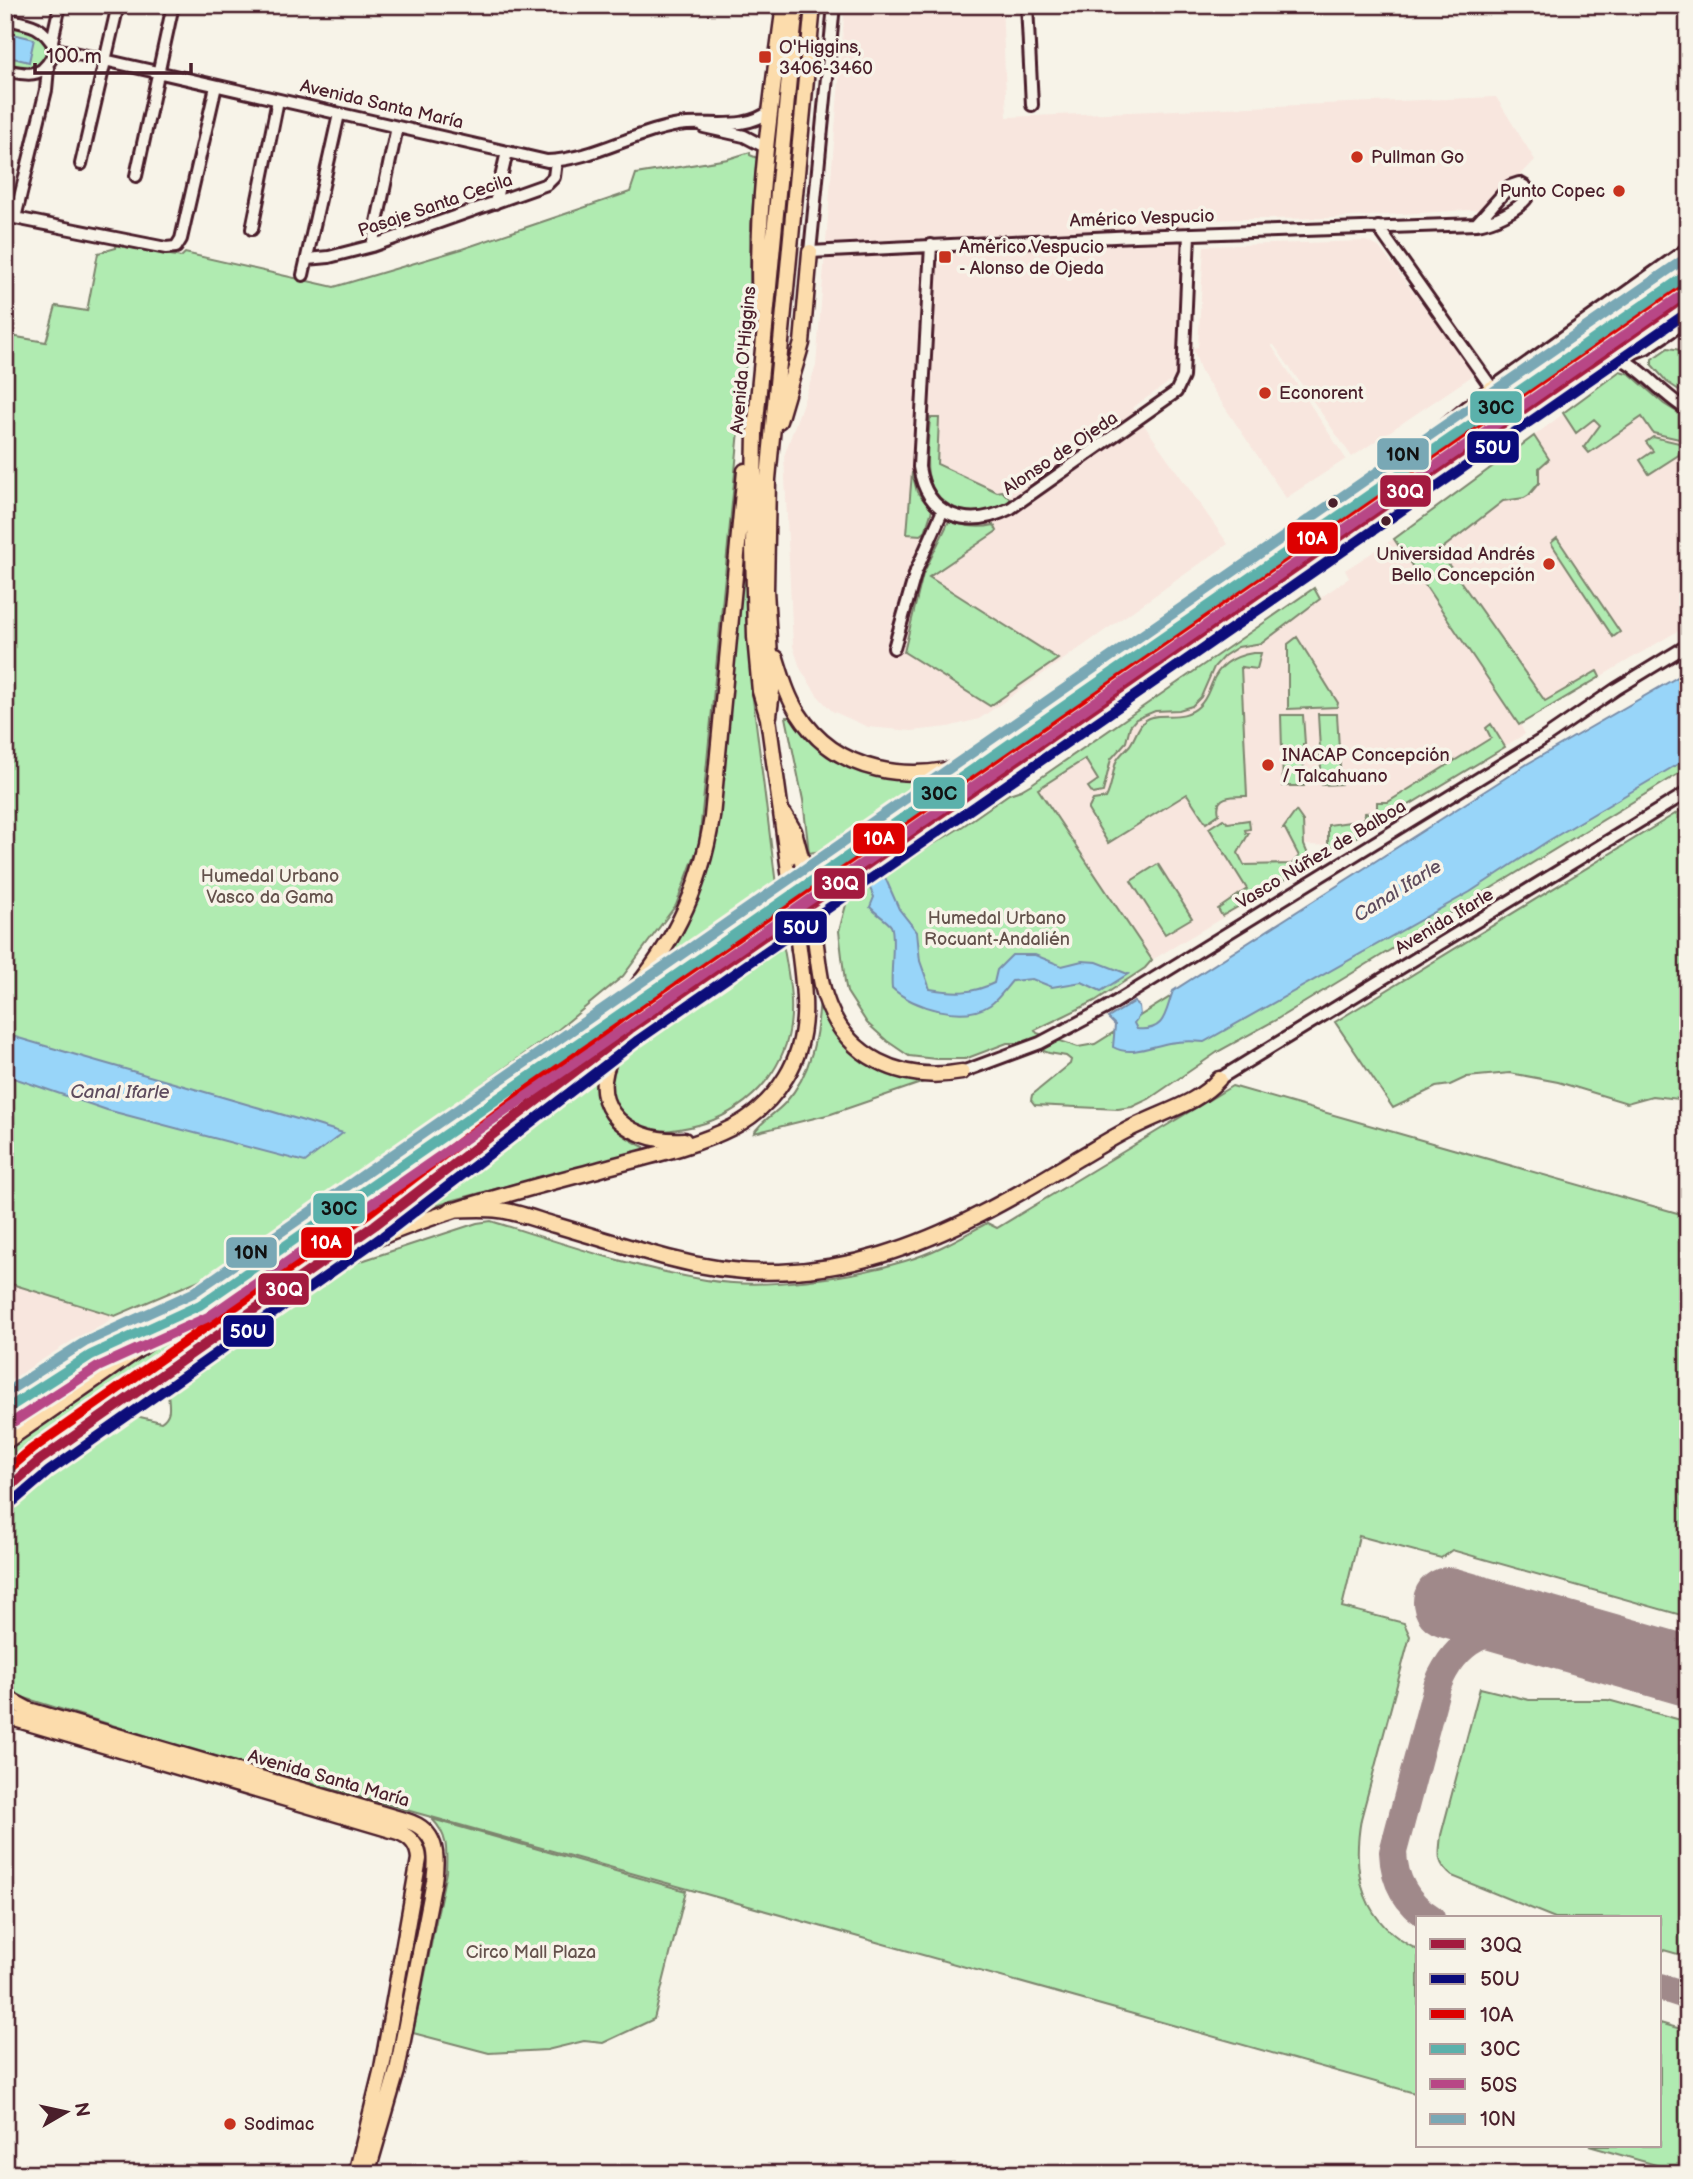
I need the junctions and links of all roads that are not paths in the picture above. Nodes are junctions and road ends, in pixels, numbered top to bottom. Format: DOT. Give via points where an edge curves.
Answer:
graph roads {
  1 [pos="60,5"];
  2 [pos="118,5"];
  3 [pos="173,5"];
  4 [pos="784,5"];
  5 [pos="796,5"];
  6 [pos="813,5"];
  7 [pos="834,5"];
  8 [pos="1027,5"];
  9 [pos="5,19"];
  10 [pos="54,45"];
  11 [pos="105,60"];
  12 [pos="48,68"];
  13 [pos="5,70"];
  14 [pos="157,72"];
  15 [pos="216,86"];
  16 [pos="278,100"];
  17 [pos="1032,105"];
  18 [pos="770,111"];
  19 [pos="339,114"];
  20 [pos="699,125"];
  21 [pos="397,127"];
  22 [pos="767,148"];
  23 [pos="507,152"];
  24 [pos="556,160"];
  25 [pos="81,164"];
  26 [pos="136,176"];
  27 [pos="495,203"];
  28 [pos="10,217"];
  29 [pos="1476,224"];
  30 [pos="1378,227"];
  31 [pos="252,229"];
  32 [pos="1189,234"];
  33 [pos="931,245"];
  34 [pos="372,246"];
  35 [pos="1688,248"];
  36 [pos="810,252"];
  37 [pos="307,259"];
  38 [pos="1688,274"];
  39 [pos="303,275"];
  40 [pos="1688,295"];
  41 [pos="1688,320"];
  42 [pos="764,339"];
  43 [pos="1620,358"];
  44 [pos="1586,366"];
  45 [pos="1492,388"];
  46 [pos="1688,410"];
  47 [pos="755,432"];
  48 [pos="771,449"];
  49 [pos="1397,476"];
  50 [pos="943,510"];
  51 [pos="768,631"];
  52 [pos="1688,645"];
  53 [pos="894,648"];
  54 [pos="768,718"];
  55 [pos="993,756"];
  56 [pos="1688,792"];
  57 [pos="781,809"];
  58 [pos="631,1029"];
  59 [pos="591,1035"];
  60 [pos="962,1072"];
  61 [pos="1219,1079"];
  62 [pos="710,1136"];
  63 [pos="451,1210"];
  64 [pos="319,1265"];
  65 [pos="200,1306"];
  66 [pos="139,1349"];
  67 [pos="69,1367"];
  68 [pos="5,1409"];
  69 [pos="5,1428"];
  70 [pos="5,1442"];
  71 [pos="40,1460"];
  72 [pos="5,1484"];
  73 [pos="5,1491"];
  74 [pos="5,1693"];
  75 [pos="5,1714"];
  76 [pos="356,2174"];
  77 [pos="367,2174"];
  1 -- 10 [label="street"];
  2 -- 11 [label="street"];
  3 -- 14 [label="street"];
  4 -- 18 [label="main road"];
  5 -- 42 [label="main road, Avenida O'Higgins"];
  6 -- 48 [label="main road, Avenida O'Higgins"];
  7 -- 36 [label="street"];
  8 -- 17 [label="street"];
  9 -- 10 [label="street, Avenida Santa María" via="37,26"];
  10 -- 11 [label="street, Avenida Santa María"];
  10 -- 12 [label="street"];
  11 -- 14 [label="street, Avenida Santa María"];
  11 -- 25 [label="street"];
  12 -- 13 [label="street" via="28,74"];
  12 -- 28 [label="street"];
  14 -- 15 [label="street, Avenida Santa María"];
  14 -- 26 [label="street"];
  15 -- 16 [label="street, Avenida Santa María"];
  15 -- 28 [label="street" via="176,247"];
  16 -- 19 [label="street, Avenida Santa María"];
  16 -- 31 [label="street"];
  18 -- 20 [label="street, Avenida Santa María" via="754,122"];
  18 -- 22 [label="main road"];
  19 -- 21 [label="street, Avenida Santa María"];
  19 -- 37 [label="street"];
  20 -- 22 [label="street" via="744,136"];
  20 -- 24 [label="street, Avenida Santa María" via="678,126"];
  21 -- 23 [label="street, Avenida Santa María"];
  21 -- 34 [label="street"];
  22 -- 42 [label="main road" via="759,267"];
  23 -- 24 [label="street, Avenida Santa María"];
  23 -- 27 [label="street"];
  24 -- 27 [label="street, Pasaje Santa Cecila" via="550,182"];
  27 -- 34 [label="street, Pasaje Santa Cecila"];
  29 -- 29 [label="street, Américo Vespucio" via="1522,204 1528,196 1526,187 1519,183 1510,186"];
  29 -- 30 [label="street, Américo Vespucio"];
  30 -- 32 [label="street, Américo Vespucio"];
  30 -- 45 [label="street"];
  32 -- 33 [label="street, Américo Vespucio"];
  32 -- 50 [label="street, Alonso de Ojeda" via="1183,377 1177,392 1001,513 973,520"];
  33 -- 36 [label="street, Américo Vespucio"];
  33 -- 50 [label="street" via="919,467 927,492"];
  34 -- 37 [label="street, Pasaje Santa Cecila"];
  35 -- 45 [label="street"];
  36 -- 48 [label="main road" via="800,352"];
  37 -- 39 [label="street"];
  38 -- 49 [label="main road"];
  40 -- 44 [label="main road"];
  41 -- 43 [label="street" via="1646,348"];
  42 -- 47 [label="main road, Avenida O'Higgins"];
  43 -- 44 [label="main road"];
  43 -- 46 [label="street"];
  44 -- 58 [label="main road"];
  45 -- 49 [label="main road"];
  47 -- 54 [label="main road, Avenida O'Higgins" via="754,615 760,691"];
  47 -- 59 [label="main road" via="744,483 704,860 692,897 668,943 633,992"];
  48 -- 51 [label="main road, Avenida O'Higgins"];
  49 -- 55 [label="main road"];
  50 -- 53 [label="street" via="916,570"];
  51 -- 54 [label="main road, Avenida O'Higgins" via="772,691"];
  51 -- 55 [label="main road" via="799,715 824,743 847,758 881,771 916,774 960,768"];
  52 -- 60 [label="street, Vasco Núñez de Balboa" via="1106,1008 1041,1043"];
  54 -- 57 [label="main road, Avenida O'Higgins"];
  55 -- 59 [label="main road"];
  56 -- 61 [label="street, Avenida Ifarle"];
  57 -- 60 [label="main road, bridge" via="794,831 802,861 822,985 839,1027 858,1048 883,1064 915,1075"];
  57 -- 62 [label="main road, Avenida O'Higgins, bridge" via="805,1012 800,1046 773,1096 733,1127"];
  58 -- 62 [label="main road" via="613,1052 605,1076 606,1099 617,1120 631,1131 655,1139"];
  58 -- 64 [label="main road"];
  59 -- 65 [label="main road"];
  61 -- 63 [label="main road" via="1203,1095 1126,1130 956,1228 847,1264 783,1271 717,1268 512,1213"];
  62 -- 63 [label="main road"];
  63 -- 64 [label="main road"];
  64 -- 71 [label="main road"];
  65 -- 66 [label="main road"];
  65 -- 67 [label="main road"];
  66 -- 69 [label="main road" via="69,1386"];
  66 -- 70 [label="main road"];
  67 -- 68 [label="street"];
  71 -- 72 [label="main road"];
  71 -- 73 [label="main road"];
  74 -- 77 [label="main road, Avenida Santa María" via="29,1710 413,1822 428,1834 437,1853 435,1881 397,2071"];
  75 -- 76 [label="main road, Avenida Santa María" via="398,1832 415,1844 419,1859 382,2068"];
}
